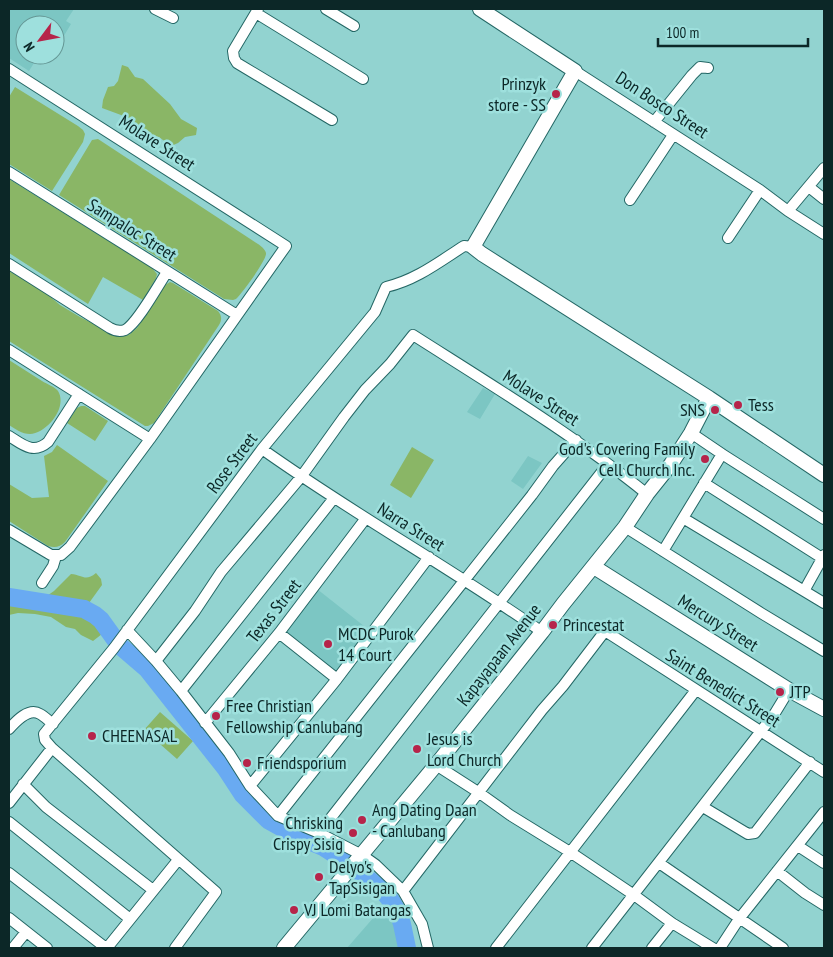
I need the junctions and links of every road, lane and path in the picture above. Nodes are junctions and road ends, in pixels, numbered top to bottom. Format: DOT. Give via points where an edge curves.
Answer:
graph roads {
  1 [pos="155,9"];
  2 [pos="326,9"];
  3 [pos="480,9"];
  4 [pos="257,11"];
  5 [pos="173,18"];
  6 [pos="354,26"];
  7 [pos="708,68"];
  8 [pos="9,69"];
  9 [pos="575,71"];
  10 [pos="363,79"];
  11 [pos="332,120"];
  12 [pos="654,122"];
  13 [pos="673,135"];
  14 [pos="824,168"];
  15 [pos="9,172"];
  16 [pos="809,187"];
  17 [pos="760,190"];
  18 [pos="824,199"];
  19 [pos="630,200"];
  20 [pos="788,211"];
  21 [pos="824,234"];
  22 [pos="728,238"];
  23 [pos="473,247"];
  24 [pos="9,264"];
  25 [pos="167,272"];
  26 [pos="237,316"];
  27 [pos="9,350"];
  28 [pos="79,394"];
  29 [pos="709,398"];
  30 [pos="691,433"];
  31 [pos="9,436"];
  32 [pos="150,439"];
  33 [pos="576,440"];
  34 [pos="262,450"];
  35 [pos="722,454"];
  36 [pos="608,464"];
  37 [pos="824,475"];
  38 [pos="301,476"];
  39 [pos="704,483"];
  40 [pos="647,494"];
  41 [pos="334,498"];
  42 [pos="366,518"];
  43 [pos="683,518"];
  44 [pos="824,519"];
  45 [pos="625,527"];
  46 [pos="9,530"];
  47 [pos="663,551"];
  48 [pos="56,556"];
  49 [pos="429,557"];
  50 [pos="823,557"];
  51 [pos="594,567"];
  52 [pos="465,580"];
  53 [pos="42,583"];
  54 [pos="804,591"];
  55 [pos="500,602"];
  56 [pos="824,603"];
  57 [pos="542,632"];
  58 [pos="278,633"];
  59 [pos="124,634"];
  60 [pos="824,651"];
  61 [pos="156,661"];
  62 [pos="337,679"];
  63 [pos="696,690"];
  64 [pos="789,690"];
  65 [pos="181,691"];
  66 [pos="824,709"];
  67 [pos="205,723"];
  68 [pos="53,724"];
  69 [pos="9,728"];
  70 [pos="761,731"];
  71 [pos="52,748"];
  72 [pos="810,762"];
  73 [pos="436,765"];
  74 [pos="824,772"];
  75 [pos="23,784"];
  76 [pos="250,786"];
  77 [pos="478,792"];
  78 [pos="9,802"];
  79 [pos="703,807"];
  80 [pos="278,816"];
  81 [pos="823,816"];
  82 [pos="9,822"];
  83 [pos="319,833"];
  84 [pos="798,846"];
  85 [pos="570,852"];
  86 [pos="178,860"];
  87 [pos="356,863"];
  88 [pos="658,863"];
  89 [pos="824,863"];
  90 [pos="776,871"];
  91 [pos="9,873"];
  92 [pos="153,890"];
  93 [pos="403,891"];
  94 [pos="634,895"];
  95 [pos="824,905"];
  96 [pos="9,918"];
  97 [pos="130,919"];
  98 [pos="739,919"];
  99 [pos="672,922"];
  100 [pos="26,932"];
  101 [pos="13,948"];
  102 [pos="47,948"];
  103 [pos="106,948"];
  104 [pos="175,948"];
  105 [pos="284,948"];
  106 [pos="428,948"];
  107 [pos="496,948"];
  108 [pos="592,948"];
  109 [pos="652,948"];
  110 [pos="713,948"];
  111 [pos="720,948"];
  112 [pos="783,948"];
  1 -- 5 [label="street"];
  2 -- 6 [label="street"];
  3 -- 9 [label="street, Don Bosco Street"];
  4 -- 10 [label="street"];
  4 -- 11 [label="street" via="233,52 237,64"];
  7 -- 12 [label="street" via="700,67 692,75"];
  8 -- 26 [label="street, Molave Street" via="286,246"];
  9 -- 12 [label="street, Don Bosco Street"];
  9 -- 23 [label="street"];
  12 -- 13 [label="street, Don Bosco Street"];
  13 -- 17 [label="street, Don Bosco Street"];
  13 -- 19 [label="street"];
  14 -- 16 [label="street"];
  15 -- 25 [label="street, Sampaloc Street"];
  16 -- 18 [label="street"];
  16 -- 20 [label="street"];
  17 -- 20 [label="street, Don Bosco Street"];
  17 -- 22 [label="street"];
  20 -- 21 [label="street, Don Bosco Street"];
  23 -- 29 [label="street"];
  23 -- 34 [label="street, Rose Street" via="464,246 422,274 386,287 375,312"];
  24 -- 25 [label="street" via="110,328 120,331 136,320"];
  25 -- 26 [label="street, Sampaloc Street"];
  26 -- 32 [label="street"];
  27 -- 28 [label="street"];
  28 -- 31 [label="street" via="48,442 39,448 27,447"];
  28 -- 32 [label="street"];
  29 -- 30 [label="street, Kapayapaan Avenue"];
  29 -- 37 [label="street"];
  30 -- 35 [label="street"];
  30 -- 40 [label="street, Kapayapaan Avenue"];
  32 -- 48 [label="street" via="70,547"];
  33 -- 36 [label="street, Molave Street"];
  33 -- 38 [label="street, Molave Street" via="413,335 360,397"];
  33 -- 52 [label="street"];
  34 -- 38 [label="street, Narra Street"];
  34 -- 59 [label="street, Rose Street"];
  35 -- 39 [label="street"];
  35 -- 44 [label="street"];
  36 -- 40 [label="street, Molave Street"];
  36 -- 55 [label="street"];
  38 -- 41 [label="street, Narra Street"];
  38 -- 61 [label="street" via="221,572"];
  39 -- 43 [label="street"];
  39 -- 50 [label="street"];
  40 -- 45 [label="street, Kapayapaan Avenue"];
  41 -- 42 [label="street, Narra Street"];
  41 -- 65 [label="street"];
  42 -- 49 [label="street, Narra Street"];
  42 -- 58 [label="street, Texas Street"];
  43 -- 47 [label="street"];
  43 -- 54 [label="street"];
  45 -- 47 [label="street"];
  45 -- 51 [label="street, Kapayapaan Avenue"];
  46 -- 48 [label="street" via="50,556"];
  47 -- 60 [label="street"];
  48 -- 53 [label="street"];
  49 -- 52 [label="street, Narra Street"];
  49 -- 62 [label="street"];
  50 -- 54 [label="street"];
  51 -- 57 [label="street, Kapayapaan Avenue"];
  51 -- 64 [label="street, Mercury Street"];
  52 -- 55 [label="street, Narra Street"];
  52 -- 80 [label="street"];
  54 -- 56 [label="street"];
  55 -- 57 [label="street, Narra Street"];
  55 -- 83 [label="street"];
  57 -- 73 [label="street, Kapayapaan Avenue"];
  58 -- 62 [label="street"];
  58 -- 67 [label="street, Texas Street"];
  59 -- 61 [label="street"];
  59 -- 68 [label="street, Rose Street"];
  61 -- 65 [label="street"];
  62 -- 76 [label="street"];
  63 -- 70 [label="street, Saint Benedict Street"];
  63 -- 77 [label="street, Saint Benedict Street" via="605,631"];
  63 -- 85 [label="street"];
  64 -- 66 [label="street, Mercury Street"];
  64 -- 70 [label="street"];
  65 -- 67 [label="street"];
  67 -- 76 [label="street"];
  68 -- 69 [label="street" via="33,712"];
  68 -- 71 [label="street" via="44,734"];
  70 -- 72 [label="street, Saint Benedict Street"];
  70 -- 79 [label="street"];
  71 -- 75 [label="street"];
  71 -- 86 [label="street"];
  72 -- 74 [label="street, Saint Benedict Street"];
  72 -- 79 [label="street" via="755,833 748,834"];
  73 -- 77 [label="street"];
  73 -- 87 [label="street, Kapayapaan Avenue"];
  75 -- 78 [label="street"];
  75 -- 92 [label="street" via="46,807"];
  76 -- 80 [label="street"];
  77 -- 85 [label="street"];
  77 -- 93 [label="street"];
  79 -- 88 [label="street"];
  80 -- 83 [label="street"];
  81 -- 84 [label="street"];
  82 -- 97 [label="street"];
  83 -- 87 [label="street"];
  84 -- 89 [label="street"];
  84 -- 90 [label="street"];
  85 -- 94 [label="street"];
  85 -- 107 [label="street"];
  86 -- 92 [label="street"];
  86 -- 104 [label="street" via="216,892"];
  87 -- 93 [label="street" via="376,866"];
  87 -- 105 [label="street, Kapayapaan Avenue"];
  88 -- 94 [label="street"];
  88 -- 98 [label="street"];
  90 -- 95 [label="street"];
  90 -- 98 [label="street"];
  91 -- 103 [label="street"];
  92 -- 97 [label="street"];
  93 -- 106 [label="street" via="422,924"];
  94 -- 99 [label="street"];
  94 -- 108 [label="street"];
  96 -- 100 [label="street"];
  97 -- 103 [label="street"];
  98 -- 111 [label="street"];
  98 -- 112 [label="street"];
  99 -- 109 [label="street"];
  99 -- 110 [label="street"];
  100 -- 101 [label="street"];
  100 -- 102 [label="street"];
}
